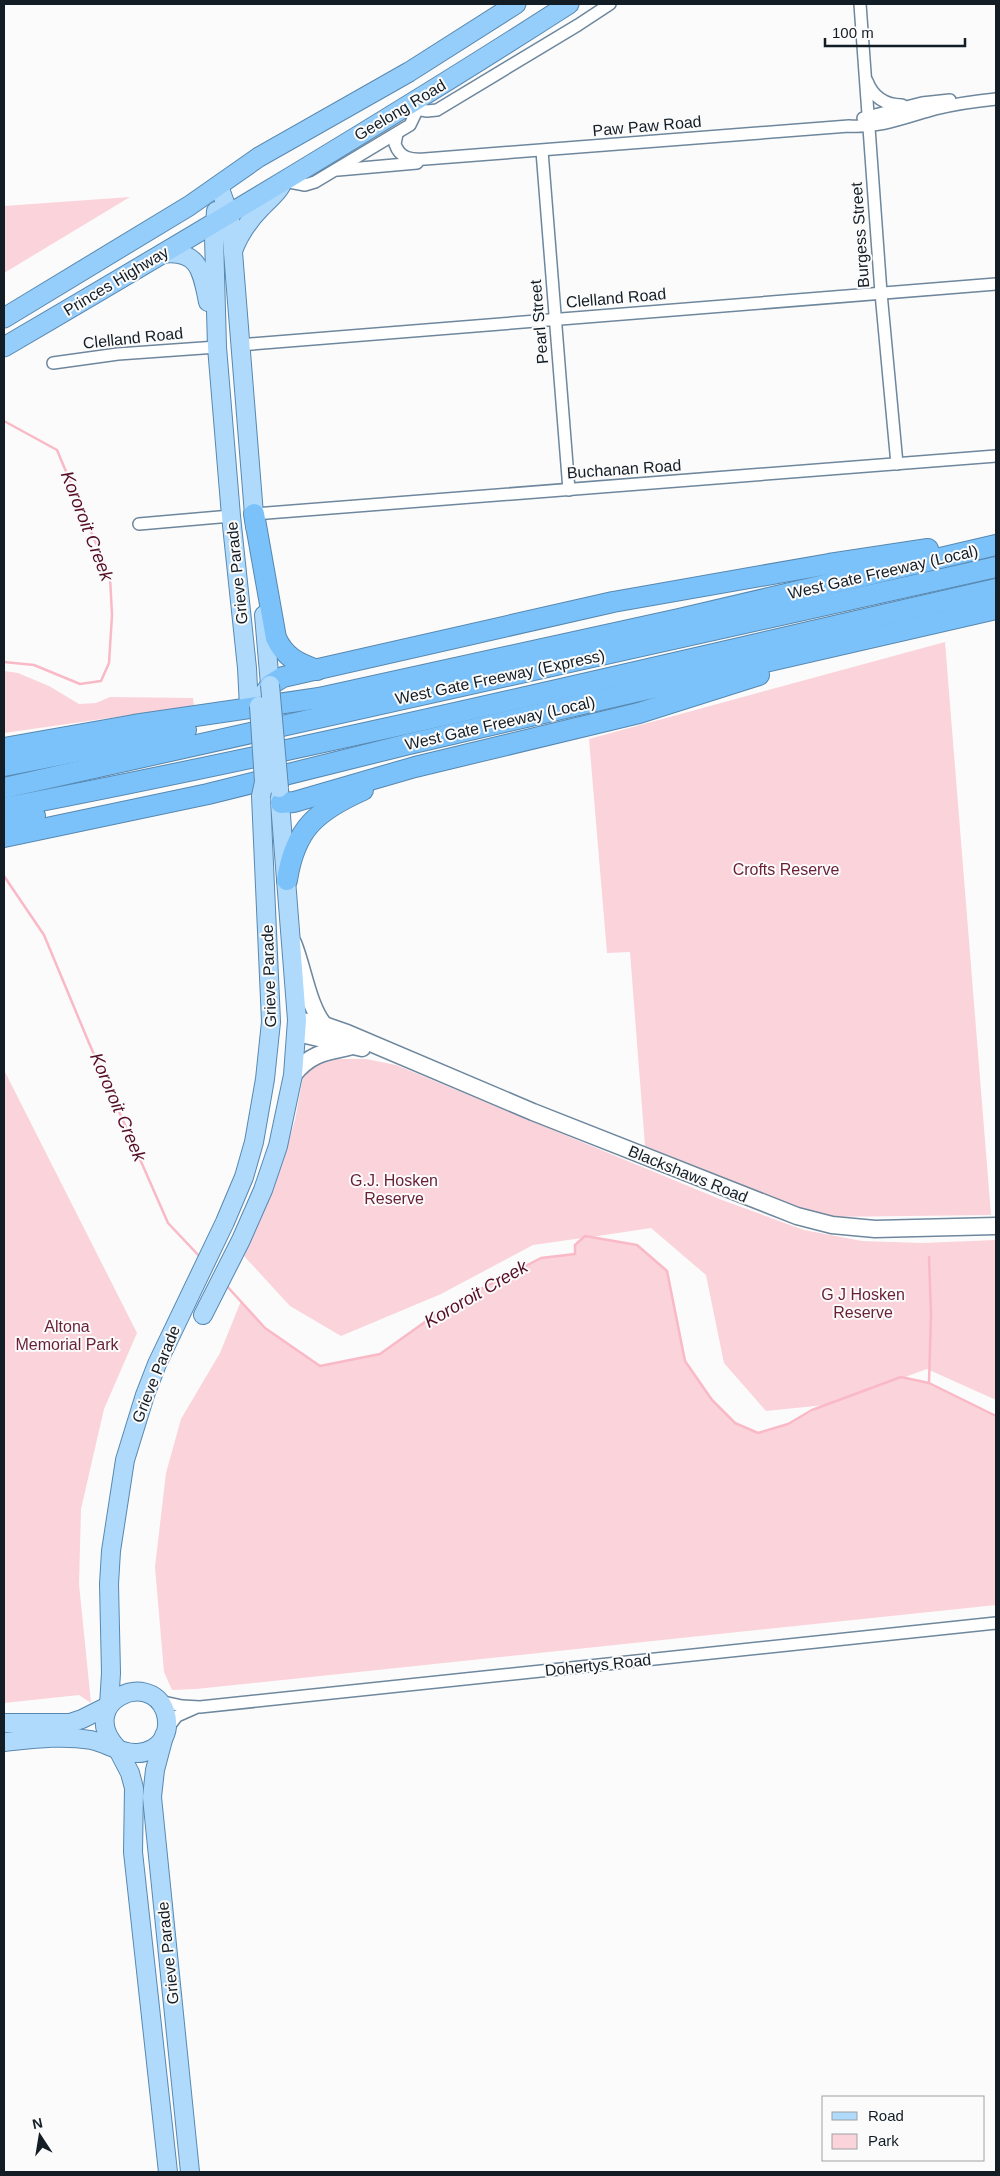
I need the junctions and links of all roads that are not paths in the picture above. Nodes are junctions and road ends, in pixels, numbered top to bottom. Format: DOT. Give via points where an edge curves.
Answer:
graph roads {
  1 [pos="516,4"];
  2 [pos="569,4"];
  3 [pos="610,4"];
  4 [pos="860,4"];
  5 [pos="864,69"];
  6 [pos="996,99"];
  7 [pos="984,100"];
  8 [pos="922,103"];
  9 [pos="410,108"];
  10 [pos="868,121"];
  11 [pos="397,134"];
  12 [pos="542,151"];
  13 [pos="448,157"];
  14 [pos="335,170"];
  15 [pos="283,181"];
  16 [pos="219,186"];
  17 [pos="222,218"];
  18 [pos="232,252"];
  19 [pos="162,254"];
  20 [pos="996,284"];
  21 [pos="881,293"];
  22 [pos="4,318"];
  23 [pos="556,320"];
  24 [pos="239,345"];
  25 [pos="217,346"];
  26 [pos="4,347"];
  27 [pos="53,363"];
  28 [pos="996,456"];
  29 [pos="897,464"];
  30 [pos="569,490"];
  31 [pos="254,514"];
  32 [pos="231,516"];
  33 [pos="139,524"];
  34 [pos="996,536"];
  35 [pos="996,545"];
  36 [pos="996,567"];
  37 [pos="996,589"];
  38 [pos="996,609"];
  39 [pos="839,646"];
  40 [pos="317,670"];
  41 [pos="270,685"];
  42 [pos="319,698"];
  43 [pos="254,707"];
  44 [pos="4,748"];
  45 [pos="4,766"];
  46 [pos="415,767"];
  47 [pos="4,788"];
  48 [pos="261,796"];
  49 [pos="280,796"];
  50 [pos="10,821"];
  51 [pos="287,880"];
  52 [pos="292,940"];
  53 [pos="271,1022"];
  54 [pos="324,1025"];
  55 [pos="297,1027"];
  56 [pos="354,1046"];
  57 [pos="394,1054"];
  58 [pos="293,1075"];
  59 [pos="996,1226"];
  60 [pos="203,1315"];
  61 [pos="996,1623"];
  62 [pos="157,1699"];
  63 [pos="108,1706"];
  64 [pos="200,1707"];
  65 [pos="4,1724"];
  66 [pos="165,1734"];
  67 [pos="4,1742"];
  68 [pos="117,1748"];
  69 [pos="168,2172"];
  70 [pos="190,2172"];
  1 -- 16 [label="highway, Geelong Road" via="409,72 259,157"];
  2 -- 9 [label="highway, Geelong Road" via="430,91"];
  3 -- 9 [label="street" via="437,110"];
  4 -- 5 [label="street, Burgess Street"];
  5 -- 8 [label="street" via="870,87 882,100 898,105"];
  5 -- 10 [label="street, Burgess Street"];
  6 -- 7 [label="street, Paw Paw Road"];
  7 -- 8 [label="street, Paw Paw Road"];
  7 -- 10 [label="street, Paw Paw Road" via="943,107 896,121"];
  8 -- 10 [label="street, Paw Paw Road"];
  9 -- 11 [label="street" via="412,124"];
  9 -- 15 [label="highway, Geelong Road"];
  10 -- 12 [label="street, Paw Paw Road" via="849,126"];
  10 -- 21 [label="street, Burgess Street"];
  11 -- 13 [label="street, Paw Paw Road" via="396,147 404,157 420,160"];
  11 -- 14 [label="street"];
  12 -- 13 [label="street, Paw Paw Road"];
  12 -- 23 [label="street, Pearl Street"];
  13 -- 14 [label="street, Paw Paw Road" via="411,164"];
  14 -- 15 [label="street" via="309,184"];
  15 -- 17 [label="highway, Geelong Road"];
  15 -- 18 [label="main road" via="276,194 249,222"];
  16 -- 17 [label="main road"];
  16 -- 22 [label="highway, Princes Highway"];
  17 -- 18 [label="main road, Grieve Parade"];
  17 -- 19 [label="highway, Princes Highway"];
  17 -- 25 [label="main road, Grieve Parade"];
  18 -- 24 [label="main road, Grieve Parade"];
  19 -- 25 [label="main road" via="182,254 198,266"];
  19 -- 26 [label="highway, Princes Highway"];
  20 -- 21 [label="street, Clelland Road"];
  21 -- 23 [label="street, Clelland Road"];
  21 -- 29 [label="street, Burgess Street"];
  23 -- 24 [label="street, Clelland Road"];
  23 -- 30 [label="street, Pearl Street"];
  24 -- 25 [label="main road"];
  24 -- 31 [label="main road, Grieve Parade"];
  25 -- 27 [label="street, Clelland Road"];
  25 -- 32 [label="main road, Grieve Parade"];
  28 -- 29 [label="street, Buchanan Road"];
  29 -- 30 [label="street, Buchanan Road"];
  30 -- 31 [label="street, Buchanan Road"];
  31 -- 32 [label="main road"];
  31 -- 40 [label="highway" via="276,638 290,658"];
  31 -- 41 [label="main road, Grieve Parade"];
  32 -- 33 [label="street"];
  32 -- 43 [label="main road, Grieve Parade"];
  34 -- 40 [label="highway" via="613,602"];
  35 -- 42 [label="highway, West Gate Freeway (Local)"];
  36 -- 47 [label="highway, West Gate Freeway (Express)"];
  37 -- 50 [label="highway, West Gate Freeway (Express)" via="496,706 296,749"];
  38 -- 39 [label="highway, West Gate Freeway (Local)"];
  39 -- 46 [label="highway" via="770,672 639,713"];
  39 -- 50 [label="highway, West Gate Freeway (Local)" via="409,744 208,794"];
  40 -- 41 [label="highway" via="279,678"];
  41 -- 43 [label="main road"];
  41 -- 49 [label="main road, Grieve Parade, bridge"];
  42 -- 44 [label="highway, West Gate Freeway (Local)"];
  42 -- 45 [label="highway" via="203,727"];
  43 -- 48 [label="main road, Grieve Parade" via="256,783"];
  46 -- 49 [label="highway" via="294,802"];
  46 -- 51 [label="highway" via="360,791 309,824 292,853"];
  48 -- 49 [label="main road" via="269,802"];
  48 -- 53 [label="main road, Grieve Parade"];
  49 -- 51 [label="main road, Grieve Parade"];
  51 -- 52 [label="main road, Grieve Parade"];
  52 -- 54 [label="main road" via="312,1002"];
  52 -- 55 [label="main road, Grieve Parade"];
  53 -- 55 [label="main road"];
  53 -- 63 [label="main road, Grieve Parade" via="265,1079 244,1177 148,1387 126,1460 111,1552"];
  54 -- 55 [label="main road, Blackshaws Road"];
  54 -- 57 [label="main road, Blackshaws Road"];
  55 -- 56 [label="main road, Blackshaws Road"];
  55 -- 58 [label="main road, Grieve Parade"];
  56 -- 57 [label="main road, Blackshaws Road"];
  56 -- 58 [label="main road" via="314,1056"];
  57 -- 59 [label="main road, Blackshaws Road" via="797,1216 832,1225 875,1229"];
  58 -- 60 [label="main road, Grieve Parade" via="278,1146 263,1190"];
  61 -- 64 [label="street, Dohertys Road"];
  62 -- 63 [label="main road" via="145,1693 132,1692"];
  62 -- 64 [label="street, Dohertys Road"];
  62 -- 66 [label="main road" via="167,1718"];
  63 -- 65 [label="main road" via="70,1723"];
  63 -- 68 [label="main road" via="105,1728"];
  64 -- 66 [label="street, Dohertys Road" via="178,1716"];
  66 -- 68 [label="main road" via="155,1747 143,1752 130,1753"];
  66 -- 70 [label="main road, Grieve Parade" via="155,1770 152,1797"];
  67 -- 68 [label="main road" via="70,1738"];
  68 -- 69 [label="main road, Grieve Parade" via="134,1788 134,1852"];
}
